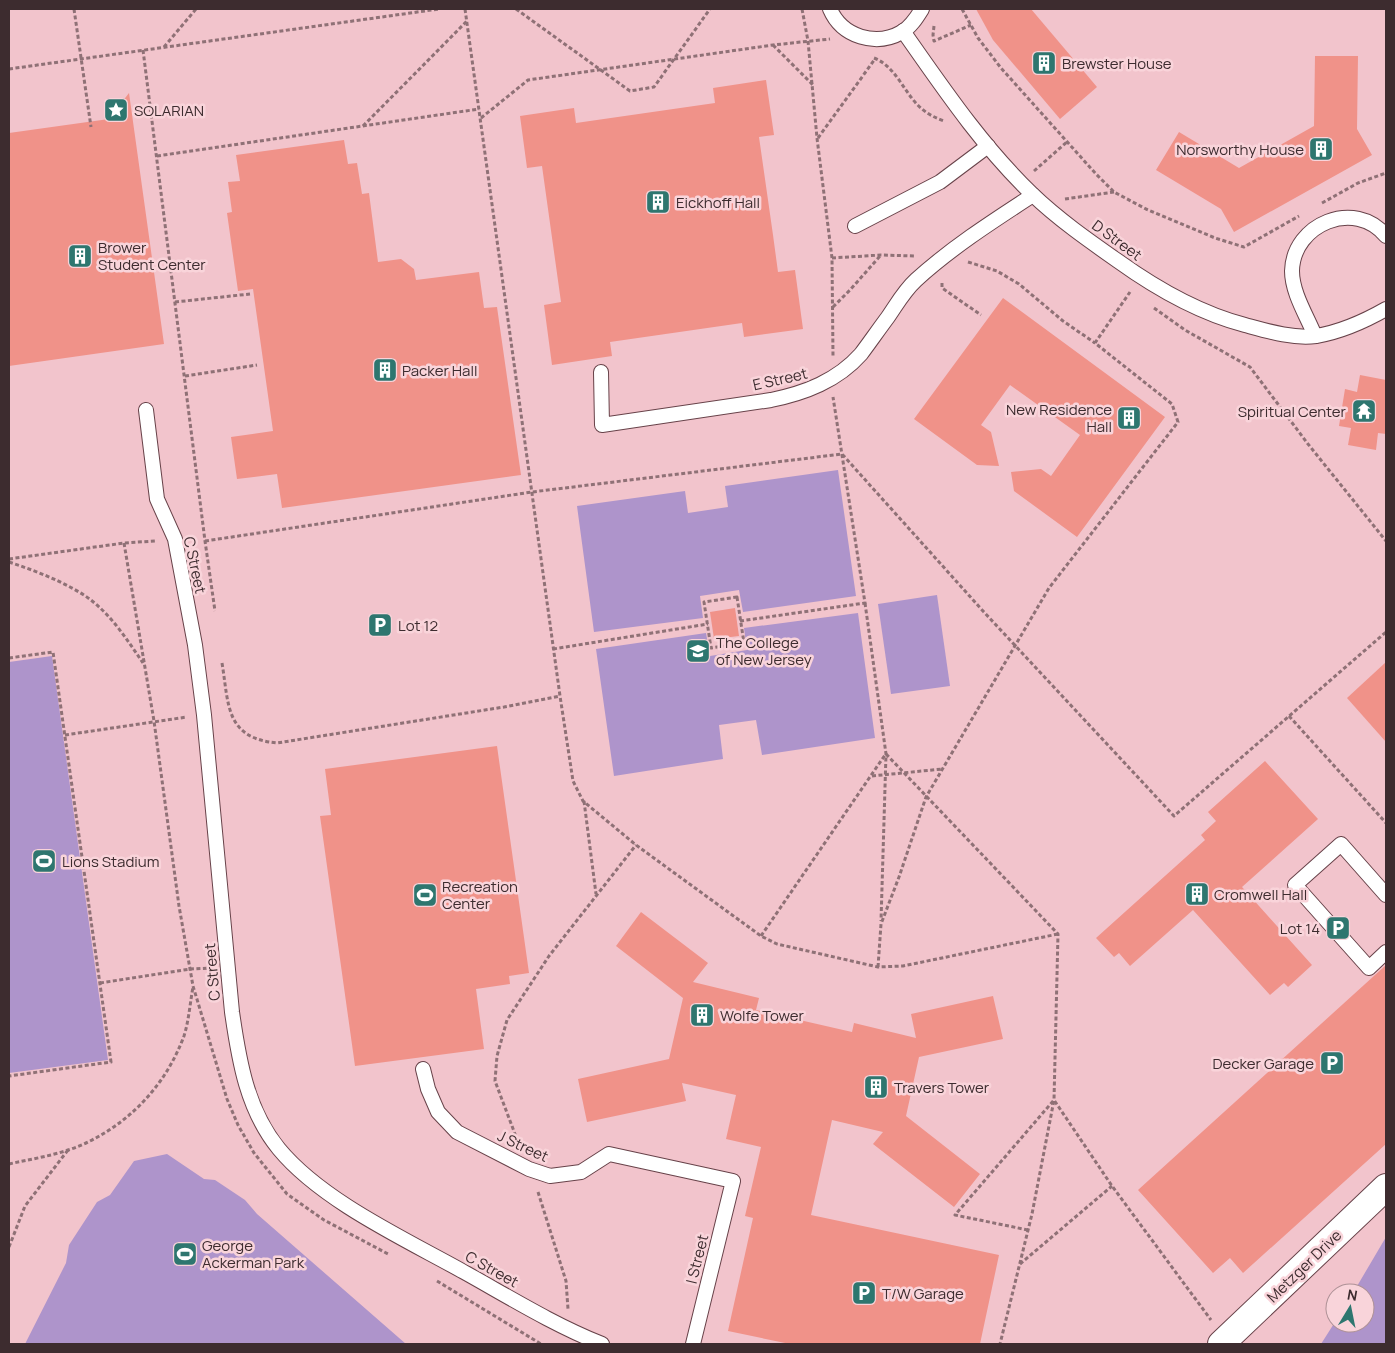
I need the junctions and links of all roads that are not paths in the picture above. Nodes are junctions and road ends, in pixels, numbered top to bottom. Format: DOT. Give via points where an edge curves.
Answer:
graph roads {
  1 [pos="830,9"];
  2 [pos="922,9"];
  3 [pos="904,32"];
  4 [pos="988,146"];
  5 [pos="1033,195"];
  6 [pos="855,226"];
  7 [pos="1386,236"];
  8 [pos="1386,309"];
  9 [pos="1315,336"];
  10 [pos="601,372"];
  11 [pos="146,410"];
  12 [pos="1386,894"];
  13 [pos="1386,952"];
  14 [pos="423,1069"];
  15 [pos="734,1181"];
  16 [pos="1386,1187"];
  17 [pos="1218,1334"];
  18 [pos="602,1344"];
  19 [pos="693,1344"];
  1 -- 3 [label="lane" via="844,28 858,36 889,38"];
  2 -- 3 [label="lane"];
  3 -- 4 [label="lane, D Street"];
  4 -- 5 [label="lane, D Street"];
  4 -- 6 [label="lane" via="940,182"];
  5 -- 9 [label="lane, D Street" via="1077,232 1171,296 1232,322 1289,335"];
  5 -- 10 [label="lane, E Street" via="942,258 915,281 860,354 847,367 815,388 771,400 602,424"];
  7 -- 9 [label="lane" via="1366,220 1348,217 1315,227 1303,239 1295,255 1292,272 1295,289"];
  8 -- 9 [label="lane, D Street" via="1359,322"];
  11 -- 18 [label="lane, C Street" via="158,499 175,540 195,645 238,1057 258,1116 278,1148 300,1172 369,1219 567,1329"];
  12 -- 13 [label="lane" via="1341,844 1295,885 1369,968"];
  14 -- 15 [label="lane, J Street" via="438,1112 457,1132 529,1169 550,1176 581,1172 608,1154"];
  15 -- 19 [label="lane, I Street"];
  16 -- 17 [label="street, Metzger Drive"];
}
